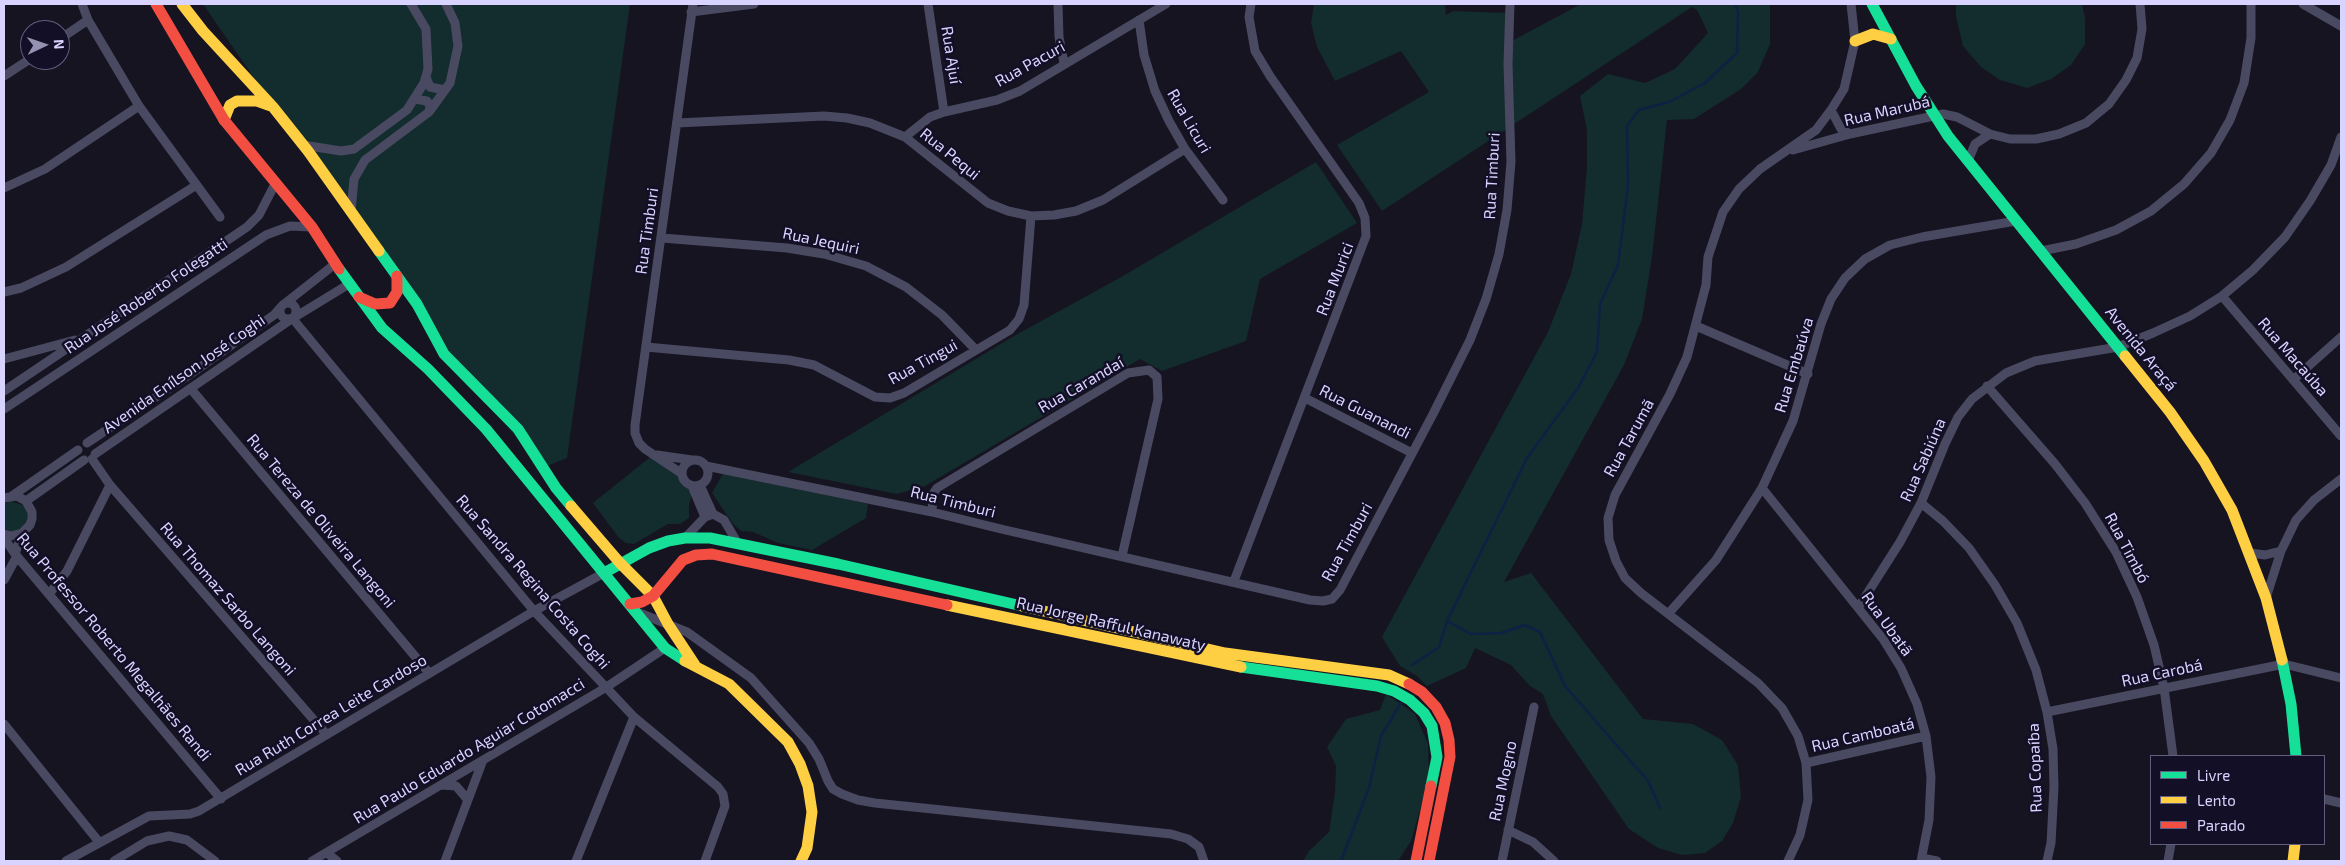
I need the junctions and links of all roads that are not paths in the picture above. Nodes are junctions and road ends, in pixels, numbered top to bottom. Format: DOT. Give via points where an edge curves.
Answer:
graph roads {
  1 [pos="82,4"];
  2 [pos="156,4"];
  3 [pos="182,4"];
  4 [pos="446,4"];
  5 [pos="754,4"];
  6 [pos="928,4"];
  7 [pos="1058,4"];
  8 [pos="1166,4"];
  9 [pos="1251,4"];
  10 [pos="1510,4"];
  11 [pos="1851,4"];
  12 [pos="1872,4"];
  13 [pos="2140,4"];
  14 [pos="2251,4"];
  15 [pos="2303,4"];
  16 [pos="413,5"];
  17 [pos="692,8"];
  18 [pos="88,20"];
  19 [pos="1139,20"];
  20 [pos="2341,26"];
  21 [pos="70,32"];
  22 [pos="1891,39"];
  23 [pos="1855,41"];
  24 [pos="1064,63"];
  25 [pos="20,65"];
  26 [pos="4,76"];
  27 [pos="426,76"];
  28 [pos="445,90"];
  29 [pos="414,99"];
  30 [pos="139,106"];
  31 [pos="273,107"];
  32 [pos="1831,110"];
  33 [pos="429,112"];
  34 [pos="944,112"];
  35 [pos="1934,115"];
  36 [pos="224,120"];
  37 [pos="677,123"];
  38 [pos="1850,134"];
  39 [pos="1990,134"];
  40 [pos="905,137"];
  41 [pos="2341,137"];
  42 [pos="303,145"];
  43 [pos="1186,148"];
  44 [pos="1788,151"];
  45 [pos="1968,161"];
  46 [pos="275,184"];
  47 [pos="195,186"];
  48 [pos="4,188"];
  49 [pos="1223,200"];
  50 [pos="352,211"];
  51 [pos="1031,216"];
  52 [pos="220,217"];
  53 [pos="2016,221"];
  54 [pos="312,227"];
  55 [pos="662,238"];
  56 [pos="2040,251"];
  57 [pos="335,264"];
  58 [pos="395,272"];
  59 [pos="349,284"];
  60 [pos="4,292"];
  61 [pos="358,296"];
  62 [pos="2222,296"];
  63 [pos="282,306"];
  64 [pos="293,318"];
  65 [pos="1696,326"];
  66 [pos="2341,336"];
  67 [pos="85,338"];
  68 [pos="646,347"];
  69 [pos="2118,347"];
  70 [pos="976,350"];
  71 [pos="4,359"];
  72 [pos="189,374"];
  73 [pos="1808,374"];
  74 [pos="2293,380"];
  75 [pos="179,381"];
  76 [pos="1987,386"];
  77 [pos="191,388"];
  78 [pos="4,391"];
  79 [pos="1305,398"];
  80 [pos="4,409"];
  81 [pos="2341,436"];
  82 [pos="87,443"];
  83 [pos="78,450"];
  84 [pos="1412,453"];
  85 [pos="654,454"];
  86 [pos="89,458"];
  87 [pos="692,460"];
  88 [pos="706,466"];
  89 [pos="681,473"];
  90 [pos="2341,479"];
  91 [pos="110,484"];
  92 [pos="696,486"];
  93 [pos="1762,488"];
  94 [pos="8,497"];
  95 [pos="26,501"];
  96 [pos="1921,504"];
  97 [pos="932,512"];
  98 [pos="709,516"];
  99 [pos="4,534"];
  100 [pos="22,534"];
  101 [pos="4,538"];
  102 [pos="685,538"];
  103 [pos="737,542"];
  104 [pos="778,551"];
  105 [pos="2281,551"];
  106 [pos="2250,553"];
  107 [pos="16,555"];
  108 [pos="1122,556"];
  109 [pos="620,563"];
  110 [pos="775,566"];
  111 [pos="604,573"];
  112 [pos="4,580"];
  113 [pos="1234,581"];
  114 [pos="50,593"];
  115 [pos="653,596"];
  116 [pos="2266,598"];
  117 [pos="633,608"];
  118 [pos="1858,608"];
  119 [pos="534,611"];
  120 [pos="1668,614"];
  121 [pos="668,624"];
  122 [pos="665,648"];
  123 [pos="2284,664"];
  124 [pos="699,670"];
  125 [pos="429,673"];
  126 [pos="2341,678"];
  127 [pos="605,688"];
  128 [pos="2164,688"];
  129 [pos="1534,707"];
  130 [pos="2047,712"];
  131 [pos="634,717"];
  132 [pos="4,724"];
  133 [pos="326,734"];
  134 [pos="1926,736"];
  135 [pos="2174,755"];
  136 [pos="2296,755"];
  137 [pos="483,760"];
  138 [pos="1806,763"];
  139 [pos="441,785"];
  140 [pos="221,799"];
  141 [pos="2325,799"];
  142 [pos="468,800"];
  143 [pos="2341,803"];
  144 [pos="1508,830"];
  145 [pos="99,842"];
  146 [pos="2171,845"];
  147 [pos="2295,845"];
  148 [pos="327,853"];
  149 [pos="1922,859"];
  150 [pos="66,861"];
  151 [pos="114,861"];
  152 [pos="215,861"];
  153 [pos="312,861"];
  154 [pos="337,861"];
  155 [pos="446,861"];
  156 [pos="576,861"];
  157 [pos="705,861"];
  158 [pos="801,861"];
  159 [pos="1204,861"];
  160 [pos="1416,861"];
  161 [pos="1429,861"];
  162 [pos="1502,861"];
  163 [pos="1554,861"];
  164 [pos="1788,861"];
  165 [pos="1937,861"];
  166 [pos="2047,861"];
  167 [pos="2168,861"];
  168 [pos="2293,861"];
  1 -- 18 [label="street"];
  2 -- 36 [label="main road"];
  3 -- 31 [label="main road"];
  4 -- 28 [label="street" via="455,23 458,46 450,82"];
  5 -- 17 [label="street"];
  6 -- 34 [label="street, Rua Ajuí"];
  7 -- 24 [label="street"];
  8 -- 19 [label="street, Rua Pacuri"];
  9 -- 79 [label="street, Rua Murici" via="1249,17 1255,51 1358,202 1365,218 1366,236 1362,251"];
  10 -- 84 [label="street, Rua Timburi" via="1511,162 1499,254 1470,340"];
  11 -- 23 [label="street, Rua Tarumã"];
  12 -- 22 [label="main road, Avenida Araçá"];
  13 -- 39 [label="street, Rua Marubá" via="2142,28 2137,58 2109,104 2086,123 2059,134 2019,139"];
  14 -- 56 [label="street" via="2251,38 2244,83 2230,120 2211,153 2184,184 2151,211 2116,230 2076,244"];
  15 -- 20 [label="street"];
  16 -- 27 [label="street" via="426,29"];
  17 -- 37 [label="street, Rua Timburi"];
  18 -- 21 [label="street"];
  18 -- 30 [label="street"];
  19 -- 24 [label="street, Rua Pacuri"];
  19 -- 43 [label="street, Rua Licuri" via="1154,91"];
  22 -- 23 [label="main road" via="1873,34"];
  22 -- 35 [label="main road, Avenida Araçá"];
  23 -- 32 [label="street, Rua Tarumã" via="1844,88"];
  24 -- 34 [label="street, Rua Pacuri" via="1012,94 977,106"];
  25 -- 26 [label="street"];
  27 -- 28 [label="street" via="430,86"];
  27 -- 29 [label="street"];
  28 -- 33 [label="street"];
  29 -- 33 [label="street" via="427,101"];
  29 -- 42 [label="street" via="407,110 354,149 341,151"];
  30 -- 47 [label="street"];
  30 -- 48 [label="street" via="45,169"];
  31 -- 36 [label="main road" via="257,101 237,101 230,105"];
  31 -- 42 [label="main road"];
  32 -- 38 [label="street" via="1841,129"];
  32 -- 44 [label="street, Rua Tarumã" via="1816,130"];
  33 -- 50 [label="street" via="365,160 354,179"];
  34 -- 40 [label="street, Rua Pacuri" via="930,117"];
  35 -- 38 [label="street, Rua Marubá"];
  35 -- 39 [label="street, Rua Marubá" via="1957,117"];
  35 -- 45 [label="main road, Avenida Araçá"];
  36 -- 46 [label="main road"];
  37 -- 40 [label="street, Rua Pequi" via="824,116 870,123"];
  37 -- 55 [label="street, Rua Timburi"];
  38 -- 44 [label="street, Rua Marubá"];
  39 -- 45 [label="street" via="1975,144"];
  40 -- 51 [label="street, Rua Pequi" via="988,203"];
  41 -- 62 [label="street, Rua Sabiúna" via="2331,165 2285,237"];
  42 -- 50 [label="main road"];
  43 -- 49 [label="street, Rua Licuri"];
  43 -- 51 [label="street, Rua Pequi" via="1103,200 1076,211"];
  44 -- 65 [label="street, Rua Tarumã" via="1760,169 1739,189 1723,212 1708,257 1706,285"];
  45 -- 53 [label="main road, Avenida Araçá"];
  46 -- 54 [label="main road"];
  46 -- 67 [label="street" via="260,215 247,227"];
  47 -- 52 [label="street"];
  47 -- 60 [label="street" via="66,267 21,288"];
  50 -- 58 [label="main road"];
  51 -- 70 [label="street, Rua Tingui" via="1024,305 1019,319 1010,330"];
  53 -- 56 [label="main road, Avenida Araçá"];
  53 -- 73 [label="street, Rua Embaúva" via="1890,245 1865,259 1845,278 1831,299"];
  54 -- 57 [label="main road"];
  54 -- 80 [label="street, Rua José Roberto Folegatti" via="290,226 266,235"];
  55 -- 68 [label="street, Rua Timburi"];
  55 -- 70 [label="street, Rua Jequiri" via="787,248 866,266 906,288 942,314"];
  56 -- 69 [label="main road, Avenida Araçá"];
  57 -- 59 [label="main road"];
  57 -- 63 [label="street, Avenida Enílson José Coghi"];
  58 -- 61 [label="main road" via="398,287 390,303 376,304"];
  58 -- 109 [label="main road" via="444,354 518,429 556,488"];
  59 -- 61 [label="main road"];
  59 -- 64 [label="street, Avenida Enílson José Coghi"];
  61 -- 111 [label="main road" via="382,328 428,369 486,429"];
  62 -- 69 [label="street, Rua Sabiúna" via="2190,316"];
  62 -- 74 [label="street, Rua Macaúba"];
  63 -- 64 [label="street, Rua Sandra Regina Costa Coghi" via="282,318"];
  63 -- 64 [label="street, Rua Sandra Regina Costa Coghi" via="293,304 296,309"];
  63 -- 72 [label="street, Avenida Enílson José Coghi" via="274,315"];
  64 -- 77 [label="street, Avenida Enílson José Coghi"];
  64 -- 119 [label="street, Rua Sandra Regina Costa Coghi"];
  65 -- 73 [label="street"];
  65 -- 120 [label="street, Rua Tarumã" via="1684,364 1615,495 1608,518 1609,540 1625,578"];
  66 -- 74 [label="street"];
  67 -- 71 [label="street"];
  67 -- 78 [label="street"];
  68 -- 70 [label="street, Rua Tingui" via="814,365 875,397 890,398"];
  68 -- 85 [label="street, Rua Timburi" via="635,433 639,443"];
  69 -- 76 [label="street, Rua Sabiúna" via="2035,361 2006,373"];
  69 -- 106 [label="main road, Avenida Araçá" via="2204,461 2232,510"];
  72 -- 75 [label="street, Avenida Enílson José Coghi"];
  72 -- 77 [label="street, Rua Tereza de Oliveira Langoni" via="195,378"];
  73 -- 93 [label="street, Rua Embaúva" via="1793,421"];
  74 -- 81 [label="street, Rua Macaúba"];
  75 -- 77 [label="street, Rua Tereza de Oliveira Langoni" via="179,388"];
  75 -- 82 [label="street, Avenida Enílson José Coghi"];
  76 -- 96 [label="street, Rua Sabiúna" via="1958,417"];
  76 -- 128 [label="street, Rua Timbó" via="2086,503 2116,552 2154,645"];
  77 -- 86 [label="street, Avenida Enílson José Coghi"];
  77 -- 125 [label="street, Rua Tereza de Oliveira Langoni"];
  79 -- 84 [label="street, Rua Guanandi"];
  79 -- 113 [label="street, Rua Murici"];
  82 -- 83 [label="street"];
  82 -- 86 [label="street, Rua Thomaz Sarbo Langoni" via="94,448"];
  83 -- 86 [label="street, Rua Thomaz Sarbo Langoni" via="80,457"];
  83 -- 94 [label="street"];
  84 -- 113 [label="street, Rua Timburi" via="1340,590 1332,599 1310,600"];
  85 -- 87 [label="street"];
  85 -- 89 [label="street, Rua Timburi"];
  86 -- 91 [label="street, Rua Thomaz Sarbo Langoni"];
  86 -- 95 [label="street, Avenida Enílson José Coghi"];
  87 -- 88 [label="street"];
  87 -- 89 [label="street" via="684,464"];
  88 -- 92 [label="street" via="708,475"];
  88 -- 97 [label="street, Rua Timburi"];
  89 -- 92 [label="street" via="684,482"];
  90 -- 105 [label="street" via="2314,500 2296,520"];
  91 -- 114 [label="street" via="67,571"];
  91 -- 133 [label="street, Rua Thomaz Sarbo Langoni"];
  92 -- 98 [label="street"];
  93 -- 118 [label="street, Rua Ubatã"];
  93 -- 120 [label="street, Rua Embaúva" via="1716,560"];
  94 -- 95 [label="street"];
  95 -- 100 [label="street" via="32,519"];
  96 -- 118 [label="street, Rua Sabiúna"];
  96 -- 130 [label="street, Rua Copaíba" via="1969,548 1995,585 2017,623 2036,670"];
  97 -- 108 [label="street, Rua Timburi"];
  97 -- 108 [label="street, Rua Carandaí" via="933,494 937,488 1128,373 1149,370 1157,377 1158,399"];
  98 -- 102 [label="street"];
  98 -- 103 [label="street" via="724,520"];
  99 -- 100 [label="street"];
  100 -- 107 [label="street"];
  101 -- 107 [label="street, Rua Professor Roberto Megalhães Randi"];
  102 -- 103 [label="main road, Rua Jorge Rafful Kanawaty"];
  102 -- 109 [label="main road, Rua Jorge Rafful Kanawaty" via="668,540"];
  103 -- 104 [label="main road, Rua Jorge Rafful Kanawaty"];
  104 -- 110 [label="main road"];
  104 -- 161 [label="main road, Rua Jorge Rafful Kanawaty" via="1225,653 1389,675 1405,681 1436,707 1445,723 1449,740 1450,757"];
  105 -- 106 [label="street" via="2265,555"];
  105 -- 116 [label="street"];
  106 -- 116 [label="main road, Avenida Araçá"];
  107 -- 112 [label="street"];
  107 -- 114 [label="street, Rua Professor Roberto Megalhães Randi"];
  108 -- 113 [label="street, Rua Timburi"];
  109 -- 111 [label="main road, Rua Jorge Rafful Kanawaty"];
  109 -- 115 [label="main road"];
  110 -- 115 [label="main road, Rua Jorge Rafful Kanawaty" via="712,554 696,555 683,560 670,572"];
  110 -- 160 [label="main road, Rua Jorge Rafful Kanawaty" via="1224,665 1394,691 1424,713 1432,726 1436,743 1437,757"];
  111 -- 117 [label="main road"];
  111 -- 119 [label="street, Rua Ruth Correa Leite Cardoso"];
  114 -- 140 [label="street, Rua Professor Roberto Megalhães Randi"];
  115 -- 117 [label="main road"];
  115 -- 121 [label="main road"];
  116 -- 123 [label="main road, Avenida Araçá"];
  117 -- 121 [label="street"];
  117 -- 122 [label="main road"];
  118 -- 134 [label="street, Rua Ubatã" via="1901,668 1917,704"];
  119 -- 125 [label="street, Rua Ruth Correa Leite Cardoso"];
  119 -- 127 [label="street, Rua Sandra Regina Costa Coghi"];
  120 -- 138 [label="street, Rua Tarumã" via="1758,683 1782,708 1798,736"];
  121 -- 124 [label="main road"];
  121 -- 159 [label="street" via="688,632 751,678 809,743 820,759 828,781 842,794 875,803 1171,834 1188,839 1199,847"];
  122 -- 124 [label="main road"];
  122 -- 127 [label="street, Rua Paulo Eduardo Aguiar Cotomacci"];
  123 -- 126 [label="street"];
  123 -- 128 [label="street, Rua Carobá"];
  123 -- 136 [label="main road, Avenida Araçá"];
  124 -- 158 [label="main road" via="728,684 743,696 788,742 800,764 812,812 807,848"];
  125 -- 133 [label="street, Rua Ruth Correa Leite Cardoso"];
  127 -- 131 [label="street, Rua Sandra Regina Costa Coghi"];
  127 -- 137 [label="street, Rua Paulo Eduardo Aguiar Cotomacci"];
  128 -- 130 [label="street, Rua Carobá"];
  128 -- 135 [label="street, Rua Timbó"];
  129 -- 144 [label="street, Rua Mogno"];
  130 -- 166 [label="street, Rua Copaíba" via="2053,749 2054,787"];
  131 -- 156 [label="street"];
  131 -- 157 [label="street, Rua Sandra Regina Costa Coghi" via="723,794 723,816"];
  132 -- 145 [label="street"];
  133 -- 140 [label="street, Rua Ruth Correa Leite Cardoso"];
  134 -- 138 [label="street, Rua Camboatá"];
  134 -- 149 [label="street, Rua Ubatã" via="1931,777 1929,820"];
  137 -- 139 [label="street, Rua Paulo Eduardo Aguiar Cotomacci"];
  137 -- 142 [label="street"];
  138 -- 164 [label="street, Rua Tarumã" via="1808,800 1800,835"];
  139 -- 142 [label="street" via="456,786"];
  139 -- 148 [label="street, Rua Paulo Eduardo Aguiar Cotomacci"];
  140 -- 145 [label="street, Rua Ruth Correa Leite Cardoso" via="190,814 149,816"];
  141 -- 143 [label="street"];
  142 -- 155 [label="street"];
  144 -- 162 [label="street, Rua Mogno"];
  144 -- 163 [label="street" via="1533,842"];
  145 -- 150 [label="street, Rua Ruth Correa Leite Cardoso"];
  146 -- 167 [label="street"];
  147 -- 168 [label="main road"];
  148 -- 153 [label="street, Rua Paulo Eduardo Aguiar Cotomacci"];
  148 -- 154 [label="street"];
  149 -- 165 [label="street"];
  151 -- 152 [label="street" via="147,841 169,836 187,840"];
}
